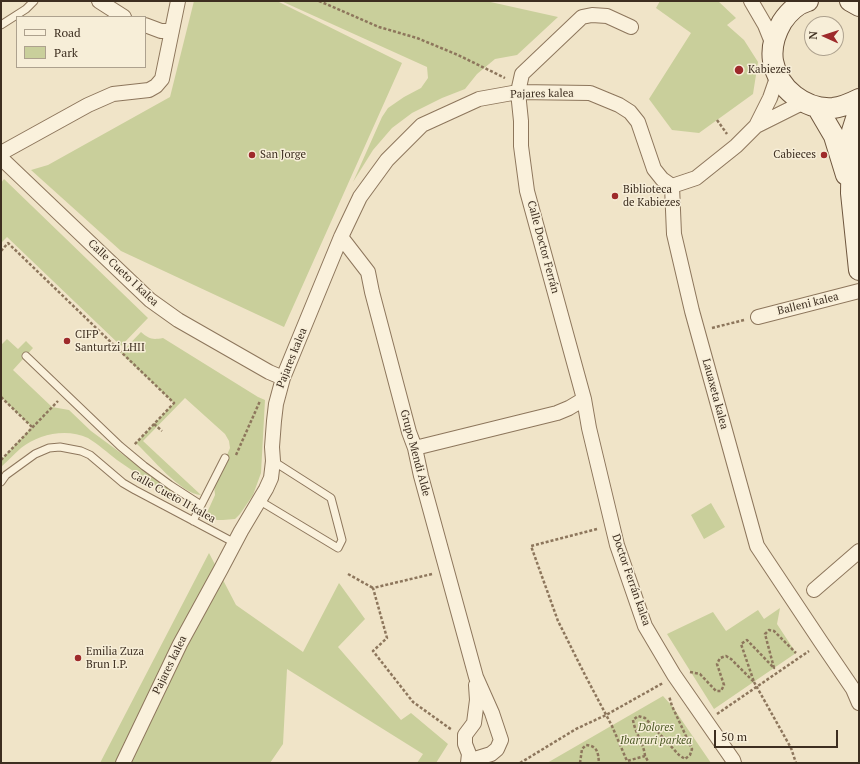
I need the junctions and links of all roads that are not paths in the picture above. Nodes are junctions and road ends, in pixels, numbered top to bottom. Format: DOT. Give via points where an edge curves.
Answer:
graph roads {
  1 [pos="34,1"];
  2 [pos="99,1"];
  3 [pos="178,1"];
  4 [pos="751,1"];
  5 [pos="850,1"];
  6 [pos="856,1"];
  7 [pos="800,2"];
  8 [pos="859,5"];
  9 [pos="122,16"];
  10 [pos="1,25"];
  11 [pos="146,25"];
  12 [pos="631,27"];
  13 [pos="172,31"];
  14 [pos="773,45"];
  15 [pos="778,75"];
  16 [pos="518,92"];
  17 [pos="859,99"];
  18 [pos="811,105"];
  19 [pos="859,109"];
  20 [pos="756,126"];
  21 [pos="1,153"];
  22 [pos="1,158"];
  23 [pos="672,186"];
  24 [pos="851,193"];
  25 [pos="341,237"];
  26 [pos="859,270"];
  27 [pos="859,291"];
  28 [pos="758,317"];
  29 [pos="26,356"];
  30 [pos="283,378"];
  31 [pos="584,399"];
  32 [pos="414,448"];
  33 [pos="225,458"];
  34 [pos="273,461"];
  35 [pos="1,482"];
  36 [pos="260,501"];
  37 [pos="201,505"];
  38 [pos="193,521"];
  39 [pos="235,543"];
  40 [pos="859,551"];
  41 [pos="814,590"];
  42 [pos="476,677"];
  43 [pos="859,703"];
  44 [pos="123,763"];
  45 [pos="468,763"];
  46 [pos="473,763"];
  47 [pos="734,763"];
  1 -- 10 [label="lane"];
  2 -- 9 [label="street"];
  3 -- 13 [label="street"];
  4 -- 14 [label="street"];
  5 -- 8 [label="street"];
  6 -- 8 [label="street"];
  7 -- 14 [label="street" via="786,16"];
  11 -- 13 [label="street" via="161,31"];
  12 -- 16 [label="street" via="607,16 582,17 522,74"];
  13 -- 21 [label="street" via="162,79 156,86 149,90 113,94"];
  14 -- 15 [label="street" via="773,61"];
  15 -- 18 [label="street" via="789,91"];
  15 -- 20 [label="street"];
  16 -- 23 [label="street, Pajares kalea" via="590,93 619,105 630,112 638,122 654,169"];
  16 -- 25 [label="street, Pajares kalea" via="479,99 422,125 387,160 360,197"];
  16 -- 31 [label="street, Calle Doctor Ferrán" via="527,191"];
  17 -- 18 [label="street" via="834,108"];
  18 -- 20 [label="street"];
  18 -- 24 [label="street" via="834,136"];
  19 -- 24 [label="street" via="852,131"];
  20 -- 23 [label="street" via="736,146 696,178"];
  22 -- 30 [label="street, Calle Cueto I kalea" via="150,300 178,320"];
  23 -- 43 [label="street, Lauaxeta kalea" via="674,234 698,332 757,546 853,689"];
  24 -- 26 [label="street"];
  25 -- 30 [label="street, Pajares kalea"];
  25 -- 32 [label="street, Grupo Mendi Alde" via="368,272"];
  27 -- 28 [label="street, Balleni kalea"];
  29 -- 37 [label="lane" via="120,446 170,485"];
  30 -- 34 [label="street, Pajares kalea" via="276,404"];
  31 -- 32 [label="street" via="557,413"];
  31 -- 47 [label="street, Doctor Ferrán kalea" via="617,545 645,626 674,675"];
  32 -- 42 [label="street, Grupo Mendi Alde"];
  33 -- 37 [label="lane"];
  34 -- 36 [label="street, Pajares kalea" via="271,478"];
  34 -- 36 [label="lane" via="331,498 342,540 338,548"];
  35 -- 38 [label="lane, Calle Cueto II kalea" via="6,475 35,454 49,448 70,448 90,455 123,483"];
  36 -- 39 [label="street, Pajares kalea"];
  37 -- 38 [label="lane"];
  38 -- 39 [label="lane, Calle Cueto II kalea"];
  39 -- 44 [label="street, Pajares kalea" via="180,644"];
  40 -- 41 [label="street" via="827,576"];
  42 -- 45 [label="street, Grupo Mendi Alde" via="478,700 474,723 465,735"];
  42 -- 46 [label="street, Grupo Mendi Alde" via="501,740 491,754 478,758"];
}
